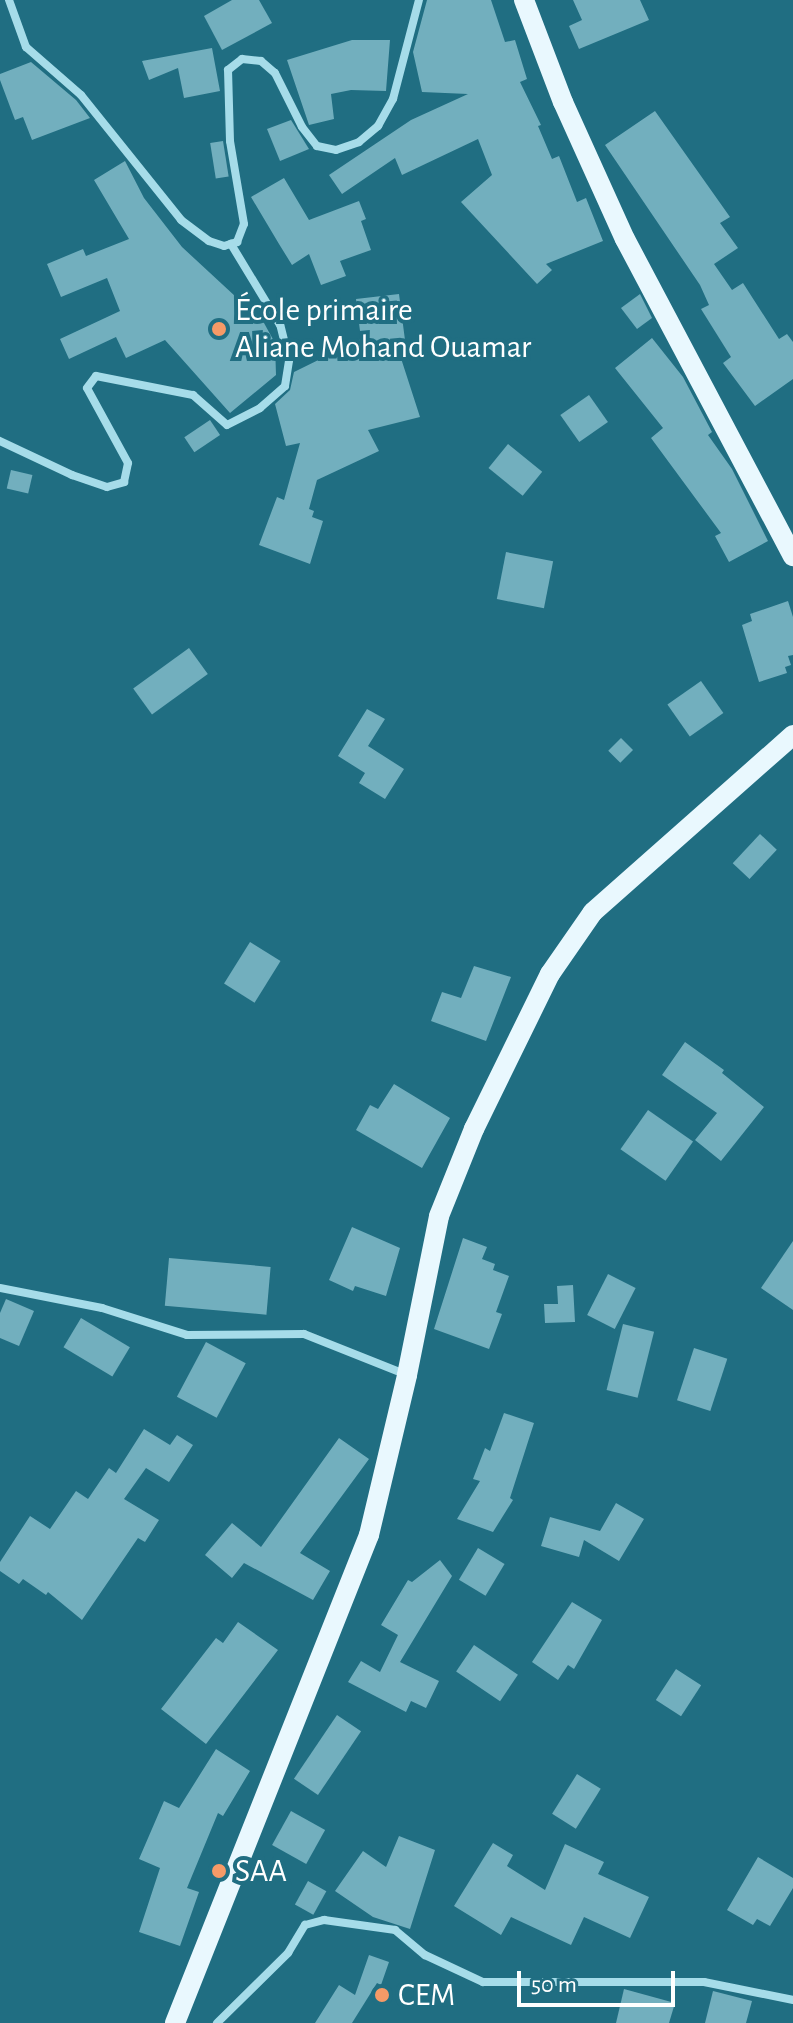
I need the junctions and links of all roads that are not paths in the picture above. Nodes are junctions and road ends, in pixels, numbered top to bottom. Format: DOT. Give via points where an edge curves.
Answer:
graph roads {
  1 [pos="9,0"];
  2 [pos="419,0"];
  3 [pos="524,0"];
  4 [pos="231,244"];
  5 [pos="0,441"];
  6 [pos="793,556"];
  7 [pos="793,735"];
  8 [pos="0,1288"];
  9 [pos="407,1375"];
  10 [pos="793,2000"];
  11 [pos="175,2023"];
  12 [pos="217,2023"];
  1 -- 4 [label="street" via="26,47 81,95 181,220 209,241"];
  2 -- 4 [label="street" via="393,99 378,126 359,142 336,150 317,146 275,73 261,61 242,59 228,70 230,141 244,224"];
  3 -- 6 [label="main road" via="625,239"];
  4 -- 5 [label="street" via="280,325 289,360 285,386 260,408 227,425 193,395 96,376 87,388 128,463 124,482 107,487"];
  7 -- 9 [label="main road" via="593,912 550,974 474,1129 439,1216"];
  8 -- 9 [label="street" via="102,1308 187,1335 304,1334"];
  9 -- 11 [label="main road" via="369,1535"];
  10 -- 12 [label="street" via="704,1982 483,1982 425,1955 395,1930 324,1920 305,1925 288,1953"];
}
